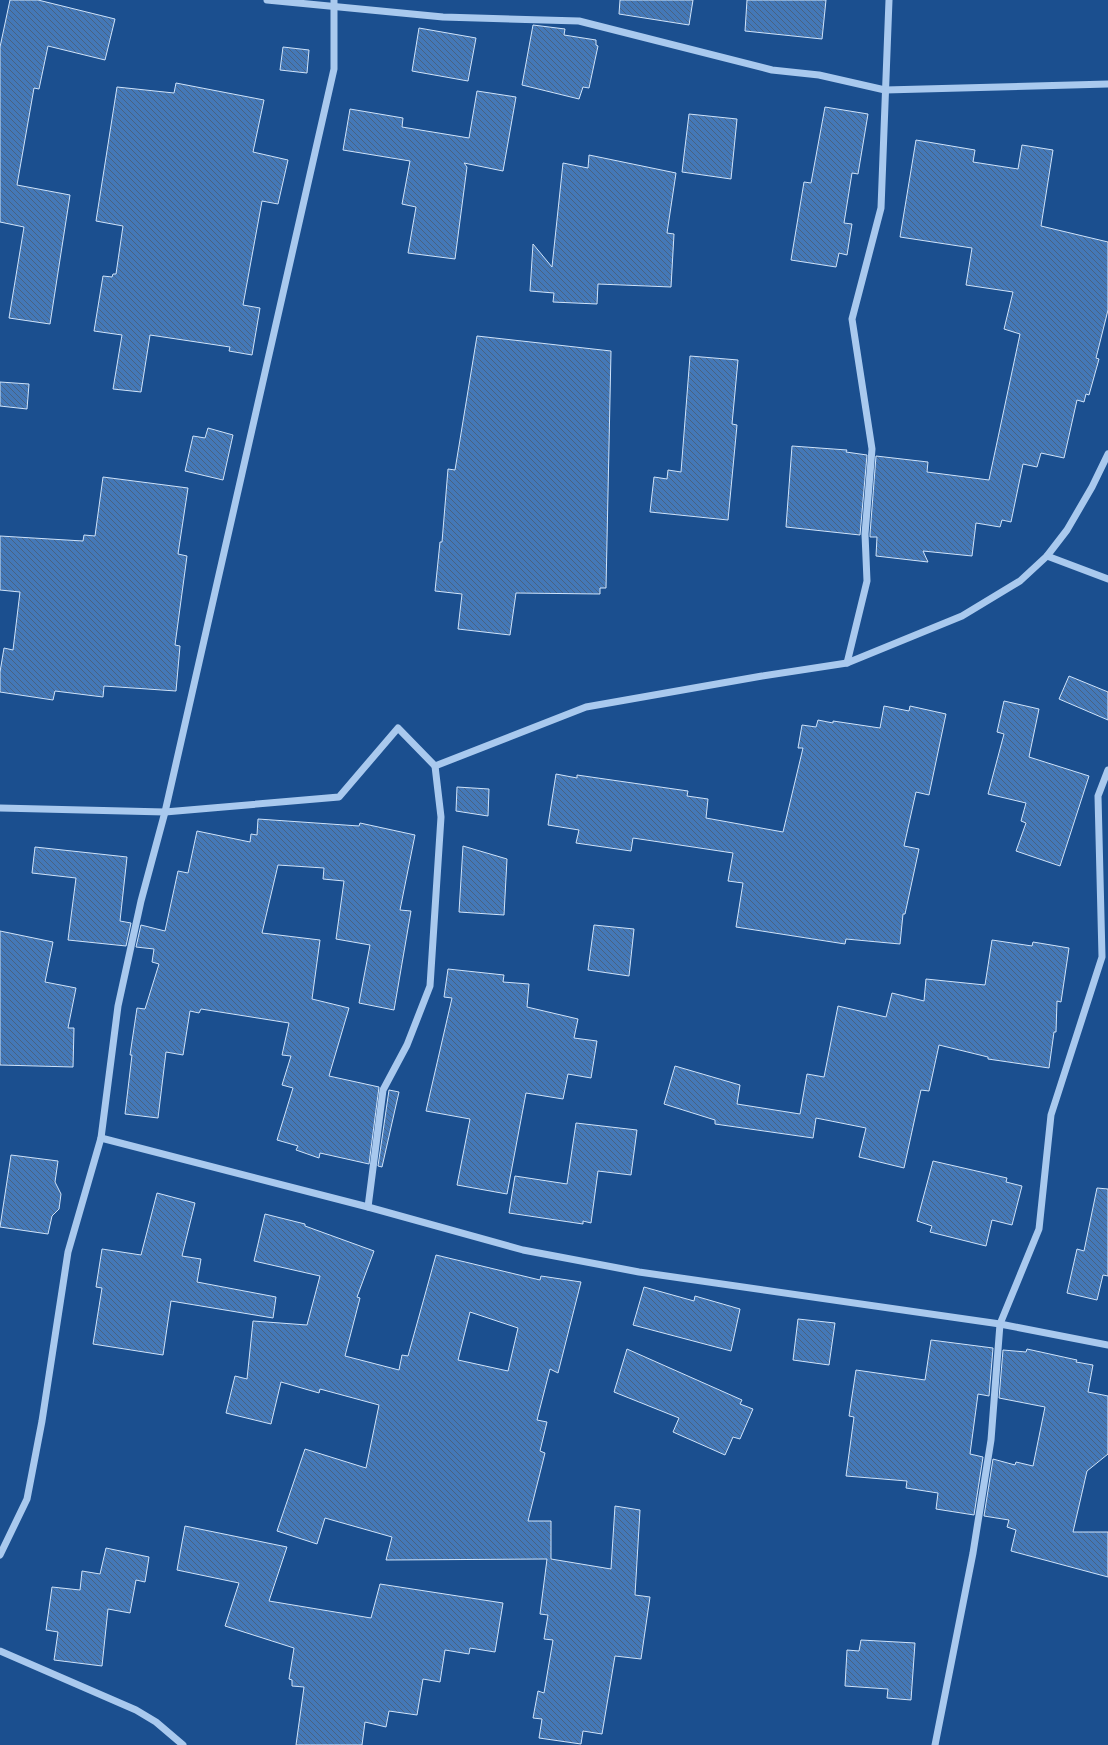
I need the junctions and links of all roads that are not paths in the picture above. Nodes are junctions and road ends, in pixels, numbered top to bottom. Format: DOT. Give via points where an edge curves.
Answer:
graph roads {
  1 [pos="267,0"];
  2 [pos="889,0"];
  3 [pos="334,3"];
  4 [pos="1108,84"];
  5 [pos="885,90"];
  6 [pos="1108,454"];
  7 [pos="1047,556"];
  8 [pos="1108,579"];
  9 [pos="848,663"];
  10 [pos="435,766"];
  11 [pos="1108,770"];
  12 [pos="0,808"];
  13 [pos="165,812"];
  14 [pos="101,1138"];
  15 [pos="368,1207"];
  16 [pos="1000,1324"];
  17 [pos="1108,1345"];
  18 [pos="0,1555"];
  19 [pos="0,1651"];
  20 [pos="183,1745"];
  21 [pos="935,1745"];
  1 -- 3 [label="street"];
  2 -- 5 [label="street"];
  3 -- 5 [label="street" via="443,17 578,21 772,70 819,75"];
  3 -- 13 [label="street" via="334,70"];
  4 -- 5 [label="street"];
  5 -- 9 [label="street" via="881,208 852,319 872,449 865,534 867,581"];
  6 -- 7 [label="street" via="1067,530"];
  7 -- 8 [label="street"];
  7 -- 9 [label="street" via="1020,581 962,616"];
  9 -- 10 [label="street" via="586,707"];
  10 -- 13 [label="street" via="398,728 339,797"];
  10 -- 15 [label="street" via="441,817 430,986 407,1045 383,1090"];
  11 -- 16 [label="street" via="1098,796 1102,957 1051,1115 1039,1229"];
  12 -- 13 [label="street"];
  13 -- 14 [label="street" via="141,901 118,1006"];
  14 -- 15 [label="street"];
  14 -- 18 [label="street" via="68,1252 42,1421 27,1499"];
  15 -- 16 [label="street" via="523,1250 631,1271"];
  16 -- 17 [label="street"];
  16 -- 21 [label="street" via="991,1440 973,1553"];
  19 -- 20 [label="street" via="136,1710 156,1722"];
}
